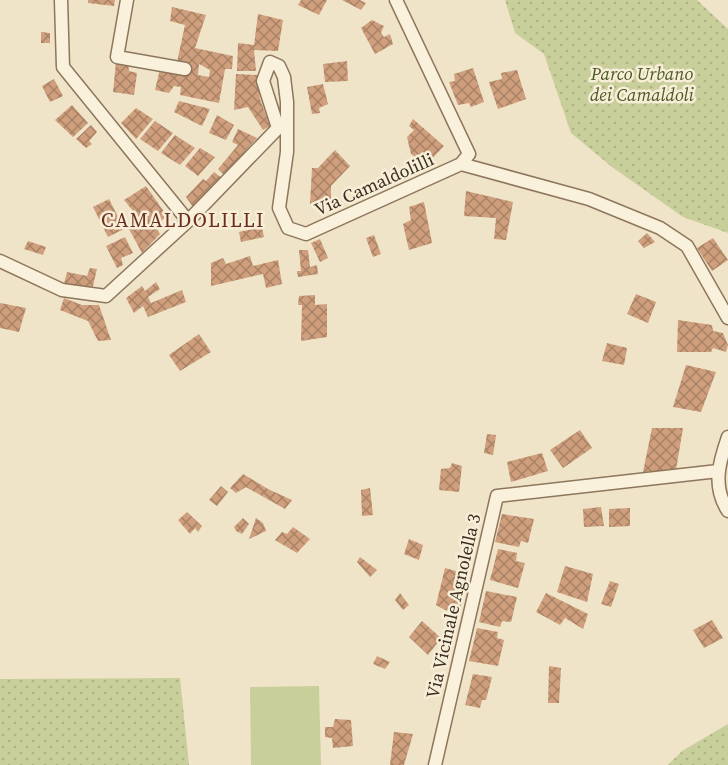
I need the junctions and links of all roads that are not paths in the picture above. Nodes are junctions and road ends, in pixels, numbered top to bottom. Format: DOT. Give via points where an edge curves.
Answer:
graph roads {
  1 [pos="61,0"];
  2 [pos="128,0"];
  3 [pos="396,0"];
  4 [pos="185,69"];
  5 [pos="461,164"];
  6 [pos="188,221"];
  7 [pos="0,261"];
  8 [pos="728,318"];
  9 [pos="728,437"];
  10 [pos="718,471"];
  11 [pos="728,511"];
  12 [pos="435,765"];
  1 -- 6 [label="street" via="63,67"];
  2 -- 4 [label="street" via="117,57"];
  3 -- 5 [label="street" via="469,154"];
  5 -- 6 [label="street, Via Camaldolilli" via="306,234 288,228 279,208 286,152 286,94 279,66 270,62 263,81 278,128"];
  5 -- 8 [label="street" via="589,199 660,228 687,246"];
  6 -- 7 [label="street, Via Camaldolilli" via="106,296 62,290"];
  9 -- 10 [label="street"];
  10 -- 11 [label="street" via="717,490"];
  10 -- 12 [label="street, Via Vicinale Agnolella 3" via="497,496"];
}
